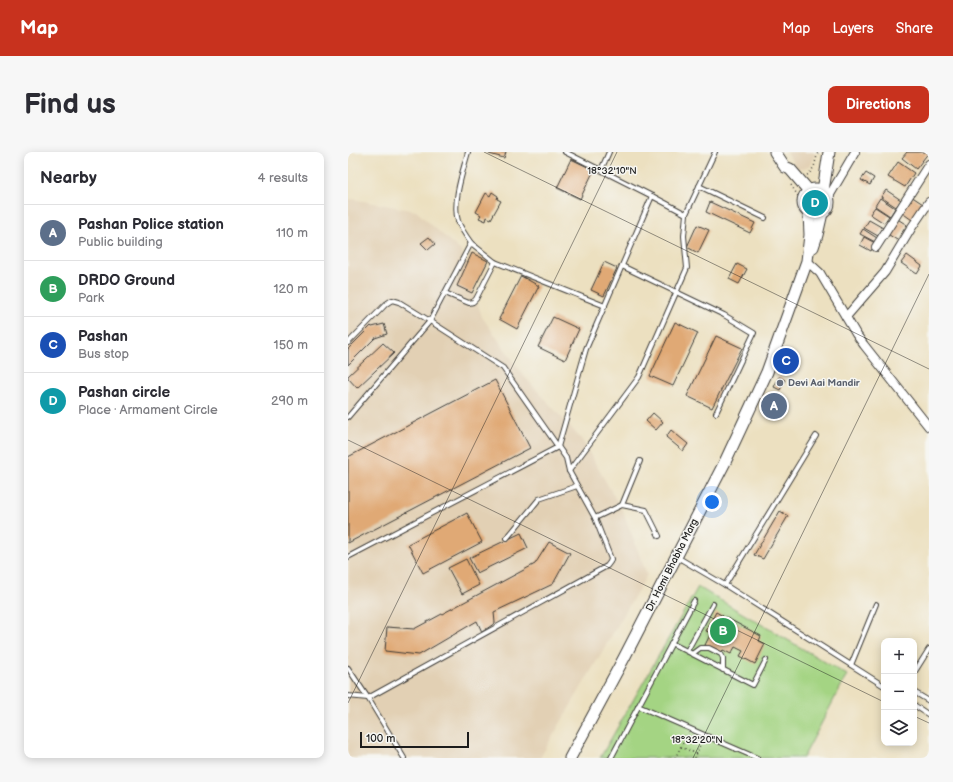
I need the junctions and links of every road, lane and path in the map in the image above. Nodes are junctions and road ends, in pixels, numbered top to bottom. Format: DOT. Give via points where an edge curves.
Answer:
graph roads {
  1 [pos="468,152"];
  2 [pos="565,152"];
  3 [pos="609,152"];
  4 [pos="716,152"];
  5 [pos="775,152"];
  6 [pos="818,152"];
  7 [pos="823,152"];
  8 [pos="829,152"];
  9 [pos="855,152"];
  10 [pos="929,164"];
  11 [pos="601,170"];
  12 [pos="804,175"];
  13 [pos="790,184"];
  14 [pos="699,186"];
  15 [pos="816,193"];
  16 [pos="652,196"];
  17 [pos="929,202"];
  18 [pos="806,212"];
  19 [pos="822,213"];
  20 [pos="686,214"];
  21 [pos="765,218"];
  22 [pos="471,243"];
  23 [pos="876,247"];
  24 [pos="808,259"];
  25 [pos="495,262"];
  26 [pos="622,266"];
  27 [pos="676,292"];
  28 [pos="445,293"];
  29 [pos="605,306"];
  30 [pos="846,317"];
  31 [pos="430,321"];
  32 [pos="348,343"];
  33 [pos="716,413"];
  34 [pos="348,417"];
  35 [pos="929,427"];
  36 [pos="816,436"];
  37 [pos="558,447"];
  38 [pos="640,461"];
  39 [pos="569,471"];
  40 [pos="577,486"];
  41 [pos="622,505"];
  42 [pos="595,518"];
  43 [pos="659,536"];
  44 [pos="507,538"];
  45 [pos="348,557"];
  46 [pos="676,557"];
  47 [pos="725,585"];
  48 [pos="694,601"];
  49 [pos="713,604"];
  50 [pos="876,604"];
  51 [pos="671,643"];
  52 [pos="929,649"];
  53 [pos="689,652"];
  54 [pos="766,660"];
  55 [pos="851,665"];
  56 [pos="348,668"];
  57 [pos="917,668"];
  58 [pos="723,670"];
  59 [pos="881,684"];
  60 [pos="917,694"];
  61 [pos="348,696"];
  62 [pos="368,698"];
  63 [pos="929,701"];
  64 [pos="638,706"];
  65 [pos="917,707"];
  66 [pos="929,715"];
  67 [pos="690,729"];
  68 [pos="704,735"];
  69 [pos="681,746"];
  70 [pos="697,754"];
  71 [pos="404,758"];
  72 [pos="570,758"];
  73 [pos="611,758"];
  74 [pos="675,758"];
  75 [pos="695,758"];
  76 [pos="758,758"];
  1 -- 22 [label="lane" via="457,198 457,210 458,220"];
  2 -- 11 [label="lane"];
  3 -- 11 [label="lane"];
  4 -- 14 [label="lane"];
  5 -- 15 [label="main road" via="785,167"];
  6 -- 12 [label="path" via="814,167 809,174"];
  7 -- 15 [label="main road"];
  8 -- 15 [label="main road"];
  9 -- 15 [label="street"];
  10 -- 23 [label="street"];
  11 -- 16 [label="lane"];
  13 -- 18 [label="path"];
  14 -- 20 [label="lane"];
  14 -- 21 [label="lane"];
  15 -- 18 [label="main road" via="803,201"];
  15 -- 19 [label="main road" via="829,202"];
  16 -- 20 [label="lane"];
  16 -- 26 [label="lane"];
  17 -- 30 [label="street" via="885,272"];
  18 -- 19 [label="main road" via="817,215"];
  18 -- 24 [label="main road, Dr. Homi Bhabha Marg" via="810,235"];
  19 -- 24 [label="main road, Dr. Homi Bhabha Marg"];
  20 -- 27 [label="lane" via="684,236 687,268"];
  22 -- 25 [label="lane"];
  22 -- 28 [label="lane"];
  24 -- 30 [label="street" via="820,273"];
  24 -- 46 [label="main road, Dr. Homi Bhabha Marg" via="764,379"];
  25 -- 28 [label="lane" via="473,302 469,303"];
  25 -- 29 [label="lane"];
  26 -- 27 [label="lane"];
  26 -- 29 [label="lane"];
  27 -- 33 [label="lane" via="754,333"];
  27 -- 39 [label="lane" via="639,377"];
  28 -- 31 [label="lane"];
  29 -- 37 [label="lane" via="586,349"];
  30 -- 35 [label="street" via="864,345"];
  31 -- 32 [label="lane" via="392,300"];
  31 -- 34 [label="lane"];
  31 -- 37 [label="lane" via="503,368"];
  36 -- 47 [label="lane"];
  37 -- 39 [label="lane" via="566,458"];
  37 -- 45 [label="lane"];
  38 -- 41 [label="lane"];
  39 -- 40 [label="lane"];
  40 -- 42 [label="lane"];
  40 -- 44 [label="lane" via="539,499"];
  41 -- 42 [label="lane"];
  41 -- 43 [label="lane" via="646,510"];
  42 -- 62 [label="lane" via="611,559 607,566"];
  46 -- 47 [label="lane"];
  46 -- 72 [label="main road, Dr. Homi Bhabha Marg"];
  47 -- 55 [label="lane"];
  48 -- 51 [label="lane"];
  49 -- 53 [label="lane"];
  50 -- 55 [label="lane"];
  51 -- 53 [label="lane"];
  51 -- 64 [label="lane"];
  52 -- 57 [label="lane"];
  53 -- 58 [label="lane"];
  53 -- 58 [label="lane" via="709,648 721,654 724,658"];
  54 -- 58 [label="lane" via="753,685"];
  55 -- 59 [label="lane"];
  56 -- 62 [label="lane"];
  60 -- 63 [label="lane"];
  61 -- 62 [label="lane"];
  62 -- 71 [label="lane"];
  64 -- 67 [label="lane"];
  64 -- 73 [label="lane"];
  65 -- 66 [label="lane"];
  67 -- 68 [label="lane"];
  67 -- 69 [label="path"];
  68 -- 70 [label="path"];
  68 -- 76 [label="lane"];
  69 -- 70 [label="path"];
  69 -- 74 [label="path"];
  70 -- 75 [label="path"];
}
